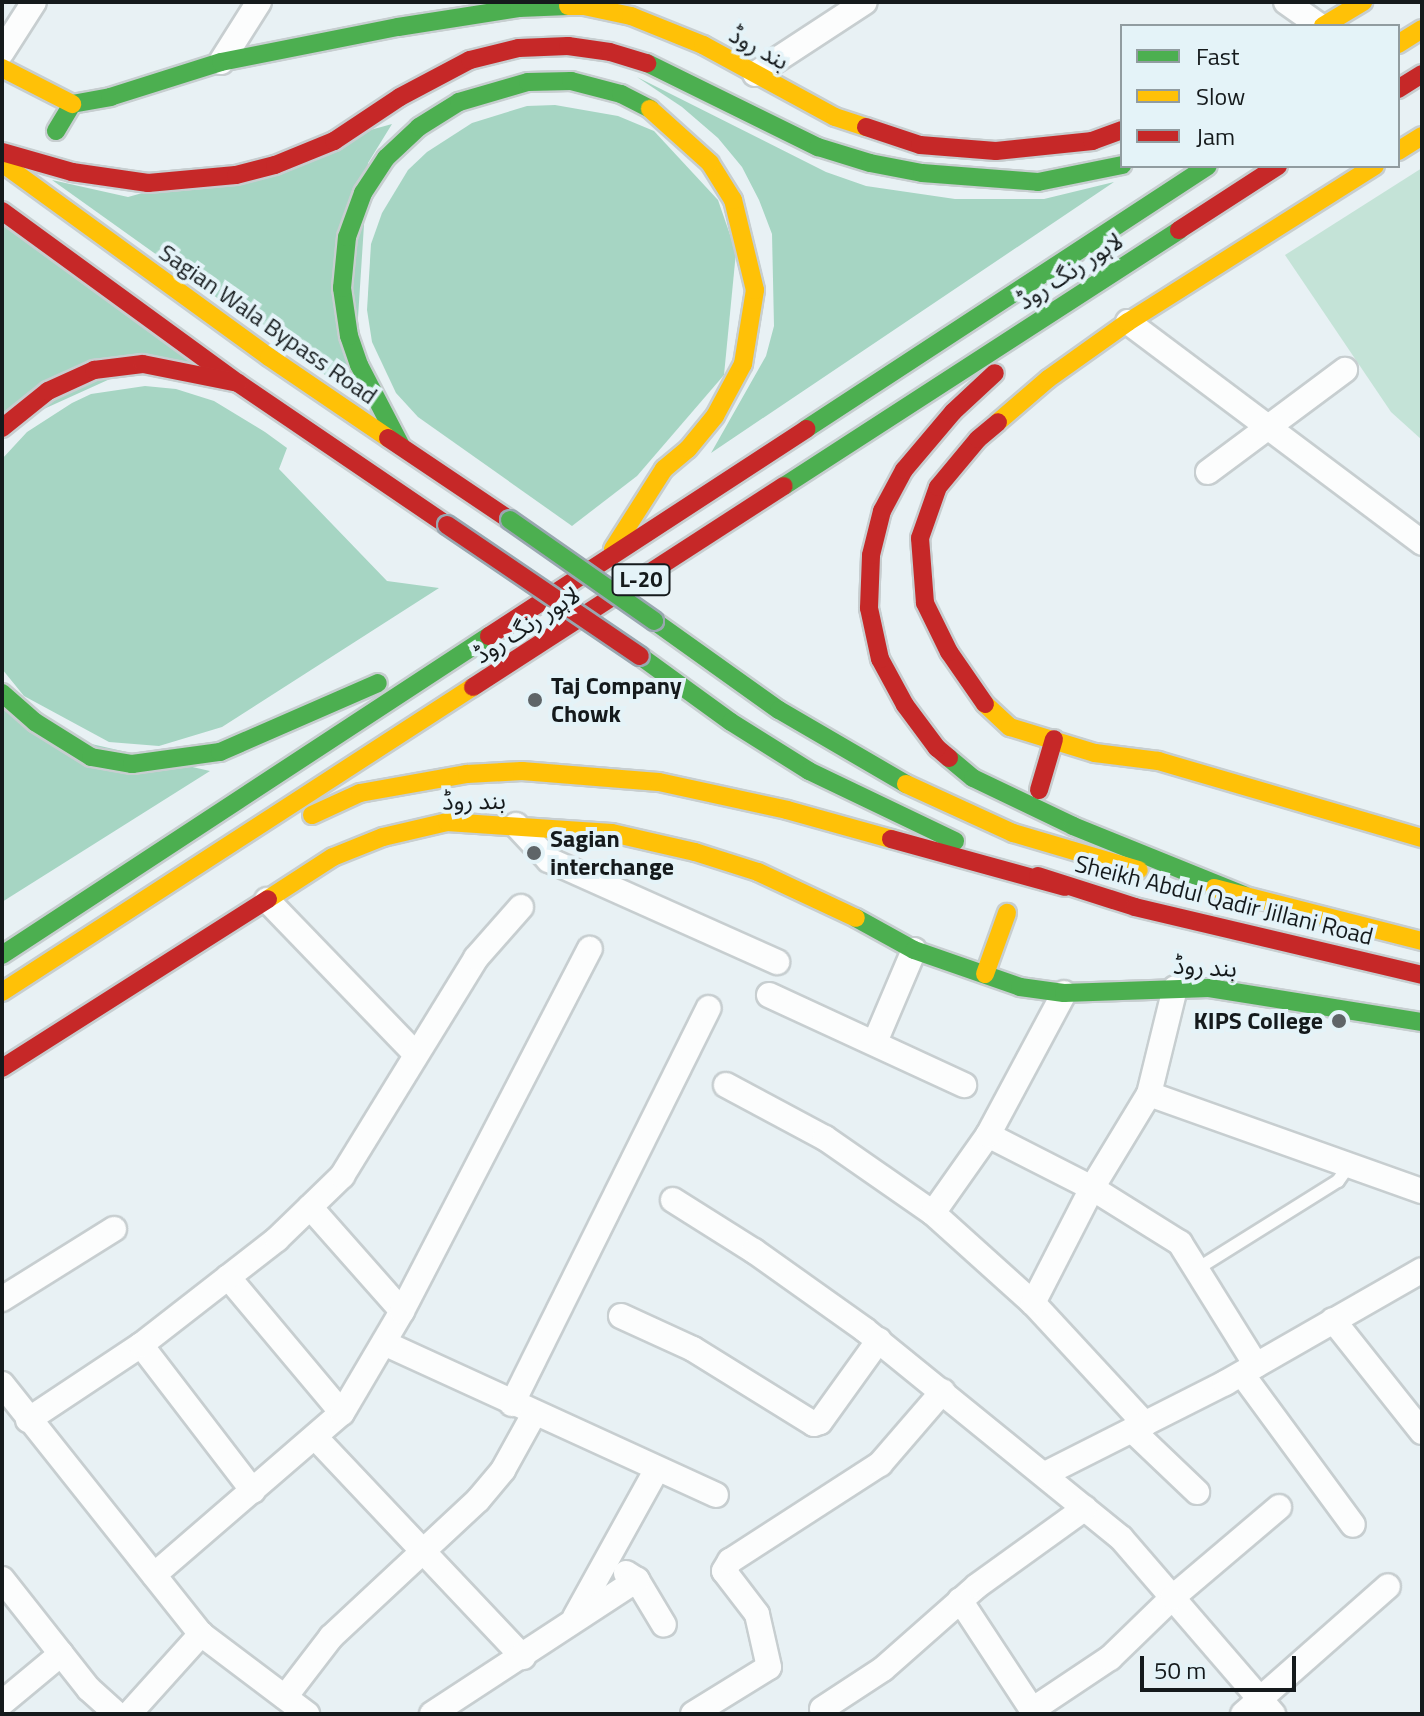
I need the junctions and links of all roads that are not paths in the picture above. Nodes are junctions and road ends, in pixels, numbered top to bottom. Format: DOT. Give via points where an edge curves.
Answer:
graph roads {
  1 [pos="34,2"];
  2 [pos="259,2"];
  3 [pos="865,2"];
  4 [pos="1286,2"];
  5 [pos="1363,2"];
  6 [pos="469,9"];
  7 [pos="1318,24"];
  8 [pos="1324,24"];
  9 [pos="1422,29"];
  10 [pos="1400,43"];
  11 [pos="2,52"];
  12 [pos="221,62"];
  13 [pos="2,68"];
  14 [pos="755,74"];
  15 [pos="1422,74"];
  16 [pos="1400,88"];
  17 [pos="72,104"];
  18 [pos="56,131"];
  19 [pos="1120,131"];
  20 [pos="1422,136"];
  21 [pos="1400,150"];
  22 [pos="2,152"];
  23 [pos="2,163"];
  24 [pos="1120,165"];
  25 [pos="1205,168"];
  26 [pos="1275,168"];
  27 [pos="1372,168"];
  28 [pos="2,211"];
  29 [pos="1088,288"];
  30 [pos="1128,322"];
  31 [pos="1345,370"];
  32 [pos="238,383"];
  33 [pos="1272,427"];
  34 [pos="2,428"];
  35 [pos="401,446"];
  36 [pos="1208,472"];
  37 [pos="510,520"];
  38 [pos="1422,543"];
  39 [pos="605,562"];
  40 [pos="499,632"];
  41 [pos="2,693"];
  42 [pos="1054,739"];
  43 [pos="1039,790"];
  44 [pos="516,825"];
  45 [pos="1422,838"];
  46 [pos="228,844"];
  47 [pos="1065,887"];
  48 [pos="1244,895"];
  49 [pos="267,900"];
  50 [pos="521,907"];
  51 [pos="1007,913"];
  52 [pos="1422,941"];
  53 [pos="590,949"];
  54 [pos="914,950"];
  55 [pos="2,955"];
  56 [pos="777,962"];
  57 [pos="985,974"];
  58 [pos="1422,975"];
  59 [pos="1175,988"];
  60 [pos="2,992"];
  61 [pos="1064,993"];
  62 [pos="769,995"];
  63 [pos="709,1008"];
  64 [pos="1422,1022"];
  65 [pos="875,1042"];
  66 [pos="415,1053"];
  67 [pos="2,1068"];
  68 [pos="726,1085"];
  69 [pos="964,1085"];
  70 [pos="1149,1094"];
  71 [pos="988,1135"];
  72 [pos="1349,1165"];
  73 [pos="1092,1188"];
  74 [pos="1422,1191"];
  75 [pos="673,1200"];
  76 [pos="310,1207"];
  77 [pos="933,1213"];
  78 [pos="114,1229"];
  79 [pos="1197,1269"];
  80 [pos="1422,1270"];
  81 [pos="228,1277"];
  82 [pos="2,1299"];
  83 [pos="1033,1303"];
  84 [pos="402,1311"];
  85 [pos="621,1316"];
  86 [pos="1333,1320"];
  87 [pos="879,1340"];
  88 [pos="384,1343"];
  89 [pos="141,1345"];
  90 [pos="1249,1369"];
  91 [pos="2,1384"];
  92 [pos="943,1391"];
  93 [pos="523,1409"];
  94 [pos="342,1413"];
  95 [pos="28,1420"];
  96 [pos="1138,1427"];
  97 [pos="1422,1432"];
  98 [pos="315,1437"];
  99 [pos="657,1469"];
  100 [pos="1045,1474"];
  101 [pos="253,1491"];
  102 [pos="1197,1492"];
  103 [pos="716,1495"];
  104 [pos="1279,1507"];
  105 [pos="1085,1508"];
  106 [pos="1353,1525"];
  107 [pos="424,1553"];
  108 [pos="607,1560"];
  109 [pos="154,1575"];
  110 [pos="2,1579"];
  111 [pos="637,1580"];
  112 [pos="1388,1586"];
  113 [pos="1173,1597"];
  114 [pos="960,1600"];
  115 [pos="572,1623"];
  116 [pos="664,1625"];
  117 [pos="201,1634"];
  118 [pos="61,1654"];
  119 [pos="523,1657"];
  120 [pos="285,1697"];
  121 [pos="2,1703"];
  122 [pos="822,1709"];
  123 [pos="1259,1709"];
  124 [pos="1034,1712"];
  125 [pos="117,1714"];
  126 [pos="129,1714"];
  127 [pos="307,1714"];
  128 [pos="432,1714"];
  129 [pos="693,1714"];
  1 -- 11 [label="street"];
  2 -- 12 [label="street"];
  3 -- 14 [label="street"];
  4 -- 7 [label="street"];
  5 -- 8 [label="main road"];
  6 -- 12 [label="main road, بند روڈ"];
  6 -- 14 [label="main road, بند روڈ" via="584,6 703,45"];
  9 -- 10 [label="main road"];
  12 -- 17 [label="main road, بند روڈ"];
  13 -- 17 [label="main road"];
  14 -- 19 [label="main road, بند روڈ" via="835,117 920,145 996,151 1092,141"];
  15 -- 16 [label="main road"];
  17 -- 18 [label="main road"];
  20 -- 21 [label="main road"];
  22 -- 24 [label="main road" via="72,172 148,183 236,175 334,141 400,97 470,60 519,48 568,46 657,66 818,147 870,163 922,173 1038,182"];
  23 -- 35 [label="main road, Sagian Wala Bypass Road"];
  25 -- 39 [label="main road, لاہور رنگ روڈ / L-20"];
  26 -- 29 [label="main road, لاہور رنگ روڈ / L-20"];
  27 -- 30 [label="main road"];
  28 -- 32 [label="main road"];
  29 -- 46 [label="main road, لاہور رنگ روڈ / L-20, bridge"];
  29 -- 48 [label="main road" via="964,401 904,470 882,511 871,555 869,608 880,659 937,748 973,778 1073,826"];
  30 -- 33 [label="street"];
  30 -- 42 [label="main road" via="1048,379 978,439 938,487 920,538 925,603 972,687 1010,727"];
  31 -- 33 [label="street"];
  32 -- 34 [label="main road" via="143,364 94,370 48,391"];
  32 -- 47 [label="main road, Sheikh Abdul Qadir Jillani Road, bridge" via="809,771"];
  33 -- 36 [label="street"];
  33 -- 38 [label="street"];
  35 -- 37 [label="main road, Sagian Wala Bypass Road"];
  35 -- 39 [label="main road" via="359,365 342,288 347,237 363,193 386,158 419,127 459,102 528,82 571,81 621,94 657,113 710,163 733,200 755,290 743,364 715,416 664,469"];
  37 -- 48 [label="main road, Sheikh Abdul Qadir Jillani Road, bridge" via="779,710 957,810 1097,859"];
  39 -- 40 [label="main road, لاہور رنگ روڈ / L-20, bridge"];
  40 -- 41 [label="main road" via="256,738 220,752 172,760 132,764 91,757 52,735"];
  40 -- 55 [label="main road, لاہور رنگ روڈ / L-20"];
  42 -- 43 [label="main road"];
  42 -- 45 [label="main road" via="1095,753 1158,761"];
  44 -- 49 [label="main road, بند روڈ" via="447,822 383,837 333,857"];
  44 -- 54 [label="main road, بند روڈ" via="612,833 733,864 830,904"];
  44 -- 56 [label="street" via="549,860"];
  46 -- 47 [label="main road" via="360,793 467,774 522,771 706,791"];
  46 -- 60 [label="main road, لاہور رنگ روڈ / L-20"];
  47 -- 58 [label="main road, Sheikh Abdul Qadir Jillani Road"];
  48 -- 52 [label="main road, Sheikh Abdul Qadir Jillani Road"];
  49 -- 66 [label="street"];
  49 -- 67 [label="main road, بند روڈ"];
  50 -- 66 [label="street" via="476,958"];
  51 -- 57 [label="main road"];
  53 -- 84 [label="street"];
  54 -- 57 [label="main road, بند روڈ"];
  54 -- 65 [label="street"];
  57 -- 61 [label="main road, بند روڈ" via="1020,987"];
  59 -- 61 [label="main road, بند روڈ"];
  59 -- 64 [label="main road, بند روڈ" via="1209,988"];
  59 -- 70 [label="street"];
  61 -- 71 [label="street"];
  62 -- 65 [label="street"];
  63 -- 93 [label="street"];
  65 -- 69 [label="street"];
  66 -- 76 [label="street" via="364,1144 342,1176"];
  68 -- 77 [label="street" via="825,1138"];
  70 -- 72 [label="street"];
  70 -- 73 [label="street"];
  71 -- 73 [label="street"];
  71 -- 77 [label="street"];
  72 -- 74 [label="street"];
  72 -- 79 [label="lane" via="1338,1181"];
  73 -- 79 [label="street" via="1180,1243"];
  73 -- 83 [label="street"];
  75 -- 87 [label="street"];
  76 -- 81 [label="street"];
  76 -- 84 [label="street"];
  77 -- 83 [label="street"];
  78 -- 82 [label="street"];
  79 -- 90 [label="street"];
  80 -- 86 [label="street"];
  81 -- 89 [label="street"];
  81 -- 94 [label="street"];
  83 -- 96 [label="street"];
  84 -- 88 [label="street"];
  85 -- 87 [label="street" via="693,1349 814,1424"];
  86 -- 90 [label="street"];
  86 -- 97 [label="street"];
  87 -- 92 [label="street"];
  88 -- 93 [label="street"];
  88 -- 94 [label="street"];
  89 -- 95 [label="street"];
  89 -- 101 [label="street"];
  90 -- 96 [label="street"];
  90 -- 106 [label="street"];
  91 -- 95 [label="street"];
  92 -- 100 [label="street"];
  92 -- 129 [label="street" via="880,1464 730,1561 724,1571 757,1614 769,1667"];
  93 -- 99 [label="street"];
  93 -- 107 [label="street" via="503,1470"];
  94 -- 98 [label="street"];
  95 -- 109 [label="street"];
  96 -- 100 [label="street"];
  96 -- 102 [label="street"];
  98 -- 101 [label="street"];
  98 -- 107 [label="street"];
  99 -- 103 [label="street"];
  99 -- 108 [label="street"];
  100 -- 105 [label="street"];
  101 -- 109 [label="street"];
  104 -- 113 [label="street"];
  105 -- 113 [label="street" via="1121,1538"];
  105 -- 114 [label="street"];
  107 -- 119 [label="street"];
  107 -- 120 [label="street" via="331,1637"];
  108 -- 111 [label="street"];
  108 -- 115 [label="street"];
  109 -- 117 [label="street"];
  110 -- 118 [label="street"];
  111 -- 115 [label="street"];
  111 -- 116 [label="street"];
  112 -- 123 [label="street"];
  113 -- 123 [label="street"];
  113 -- 124 [label="street" via="1110,1658"];
  114 -- 122 [label="street" via="883,1669"];
  114 -- 124 [label="street"];
  115 -- 119 [label="street"];
  117 -- 120 [label="street"];
  117 -- 126 [label="street"];
  118 -- 121 [label="street"];
  118 -- 125 [label="street"];
  119 -- 128 [label="street"];
  120 -- 127 [label="street"];
}
